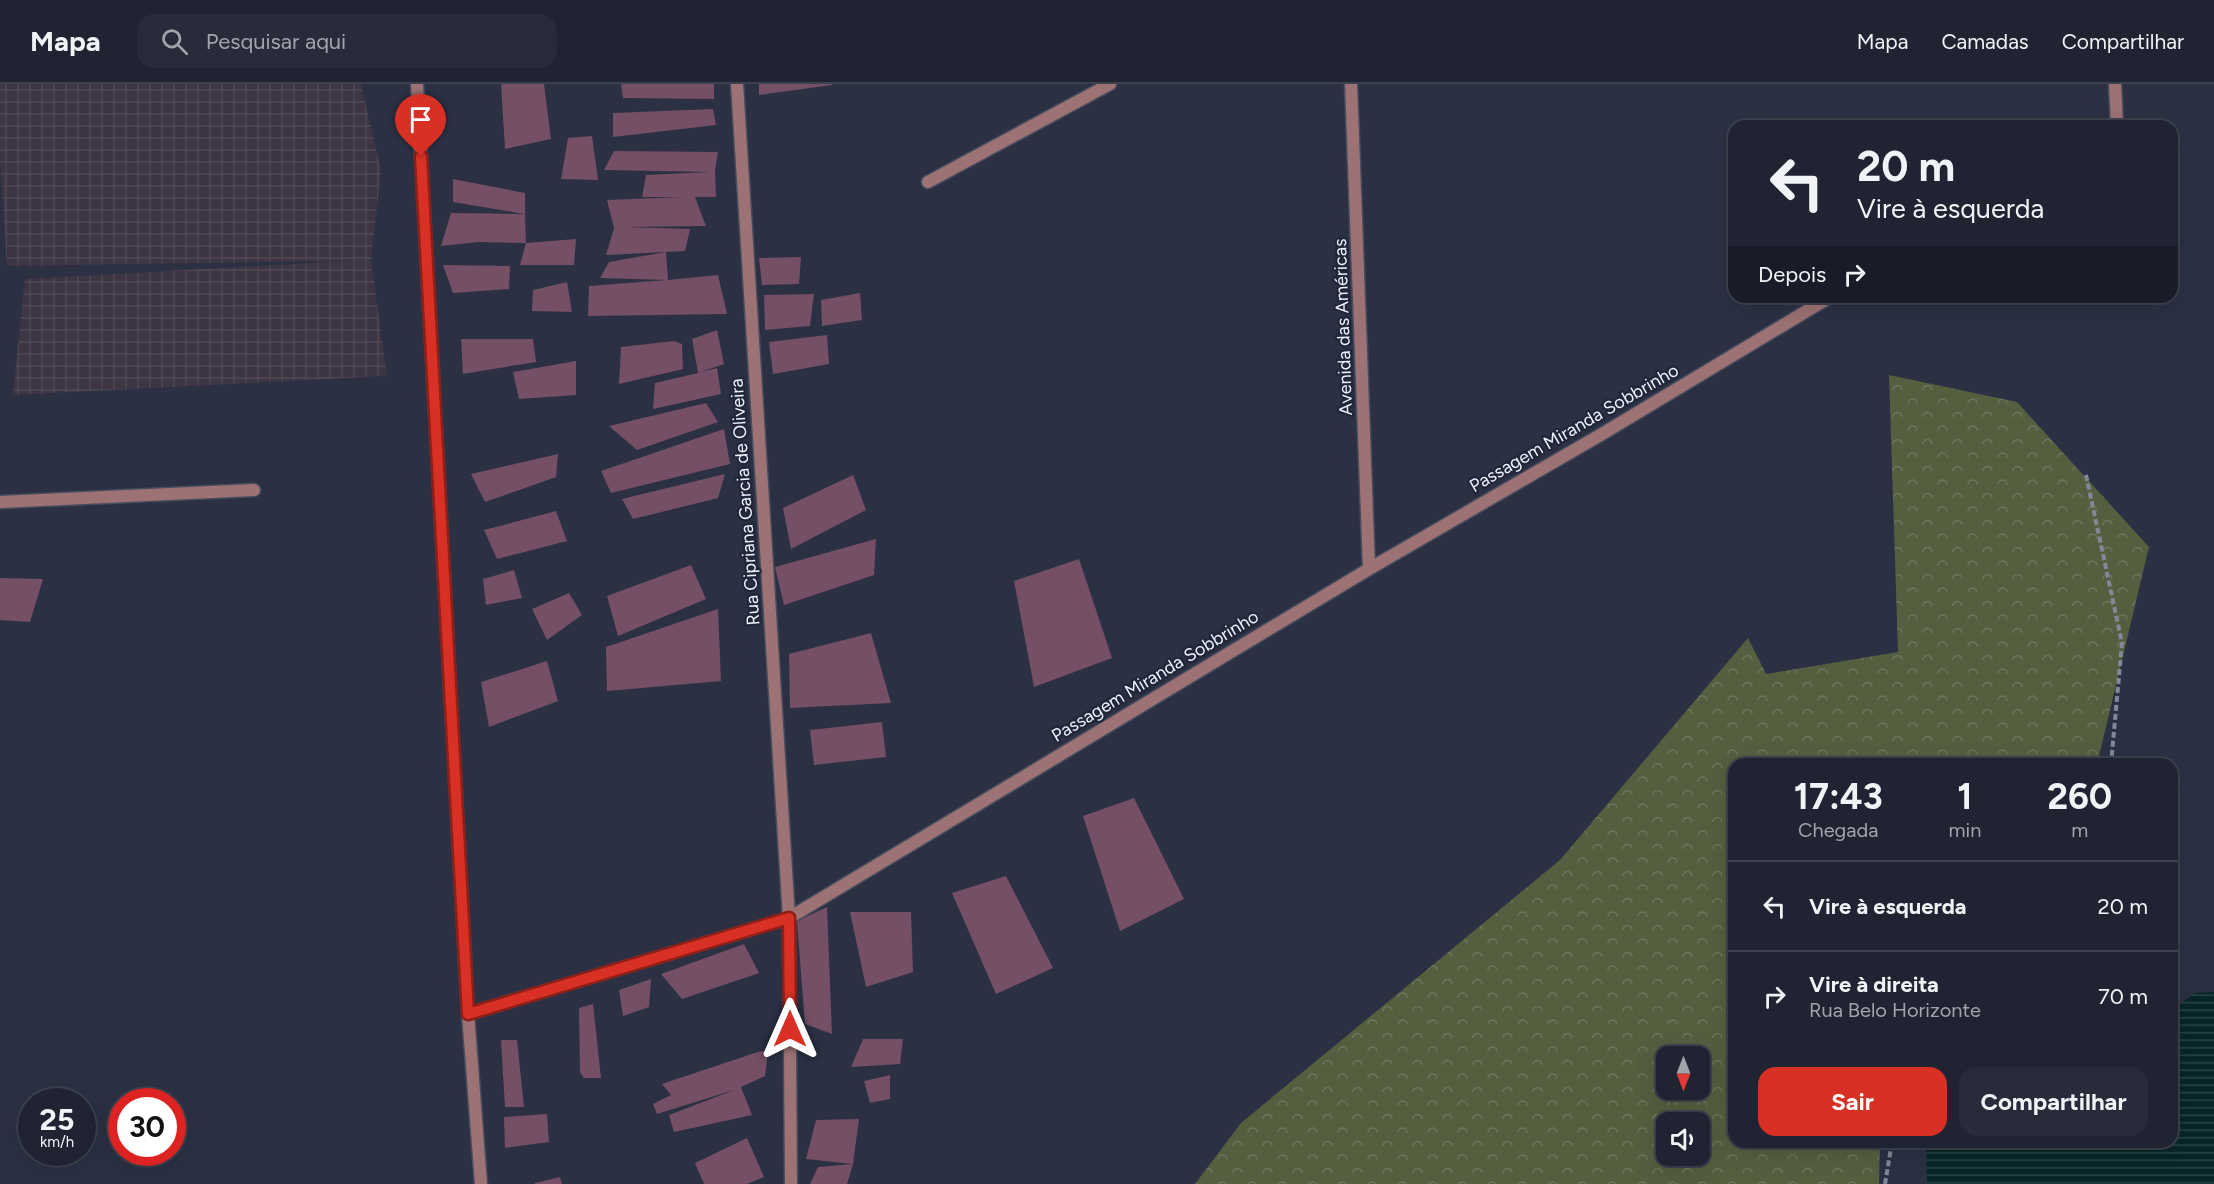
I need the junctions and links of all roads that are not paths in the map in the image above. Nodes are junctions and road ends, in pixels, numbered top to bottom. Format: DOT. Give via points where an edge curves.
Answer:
graph roads {
  1 [pos="417,84"];
  2 [pos="737,84"];
  3 [pos="1110,84"];
  4 [pos="1351,84"];
  5 [pos="2115,84"];
  6 [pos="2117,120"];
  7 [pos="928,182"];
  8 [pos="1820,303"];
  9 [pos="254,490"];
  10 [pos="0,502"];
  11 [pos="1370,569"];
  12 [pos="789,918"];
  13 [pos="468,1014"];
  14 [pos="481,1184"];
  15 [pos="791,1184"];
  1 -- 13 [label="street"];
  2 -- 12 [label="street, Rua Cipriana Garcia de Oliveira"];
  3 -- 7 [label="street"];
  4 -- 11 [label="street, Avenida das Américas"];
  5 -- 6 [label="street"];
  8 -- 11 [label="street, Passagem Miranda Sobbrinho"];
  9 -- 10 [label="street"];
  11 -- 12 [label="street, Passagem Miranda Sobbrinho"];
  12 -- 13 [label="street, Passagem Miranda Sobbrinho"];
  12 -- 15 [label="street, Rua Cipriana Garcia de Oliveira"];
  13 -- 14 [label="street"];
}
